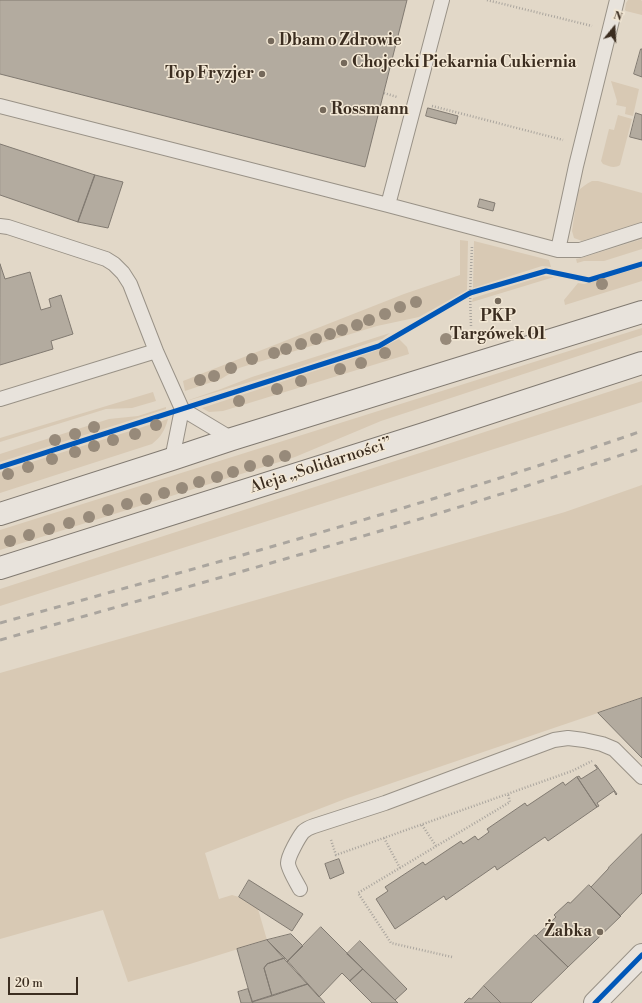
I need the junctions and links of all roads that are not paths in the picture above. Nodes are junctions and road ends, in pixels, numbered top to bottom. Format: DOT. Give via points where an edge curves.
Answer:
graph roads {
  1 [pos="442,0"];
  2 [pos="617,0"];
  3 [pos="0,106"];
  4 [pos="388,205"];
  5 [pos="0,226"];
  6 [pos="642,230"];
  7 [pos="558,250"];
  8 [pos="642,312"];
  9 [pos="156,351"];
  10 [pos="642,362"];
  11 [pos="0,399"];
  12 [pos="182,409"];
  13 [pos="232,439"];
  14 [pos="172,459"];
  15 [pos="0,514"];
  16 [pos="0,568"];
  17 [pos="642,777"];
  18 [pos="300,889"];
  19 [pos="642,955"];
  20 [pos="595,1003"];
  1 -- 4 [label="lane"];
  2 -- 7 [label="lane"];
  3 -- 4 [label="lane"];
  4 -- 7 [label="lane"];
  5 -- 9 [label="lane" via="106,259 114,264 130,284"];
  6 -- 7 [label="lane" via="580,250"];
  8 -- 13 [label="main road"];
  9 -- 11 [label="lane"];
  9 -- 12 [label="lane"];
  10 -- 16 [label="main road, Aleja „Solidarności”"];
  12 -- 13 [label="lane"];
  12 -- 14 [label="lane"];
  13 -- 14 [label="main road"];
  14 -- 15 [label="main road"];
  17 -- 18 [label="lane" via="614,749 584,740 554,740 385,803 304,830 291,852 288,863"];
  19 -- 20 [label="main road"];
}
